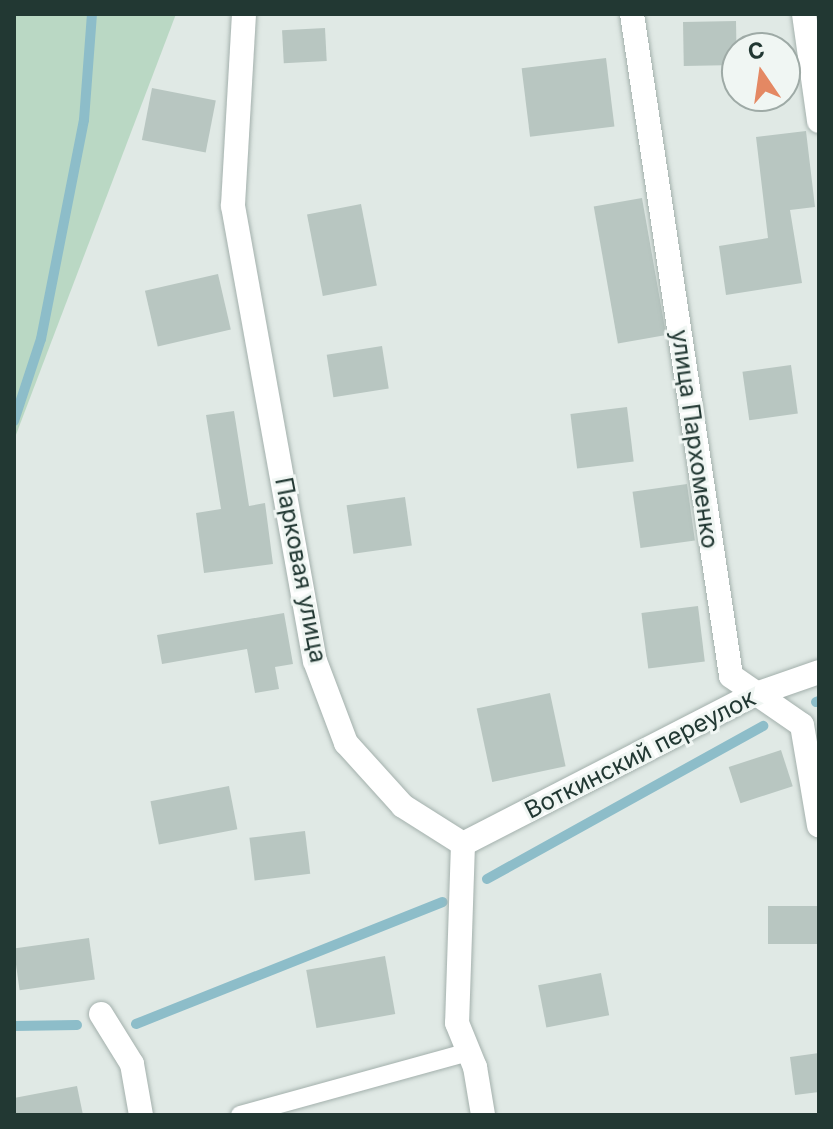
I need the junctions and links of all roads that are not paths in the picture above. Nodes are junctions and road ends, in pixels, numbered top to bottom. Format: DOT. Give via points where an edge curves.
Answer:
graph roads {
  1 [pos="244,14"];
  2 [pos="632,14"];
  3 [pos="804,14"];
  4 [pos="819,121"];
  5 [pos="819,672"];
  6 [pos="753,695"];
  7 [pos="819,826"];
  8 [pos="463,844"];
  9 [pos="101,1014"];
  10 [pos="469,1052"];
  11 [pos="141,1115"];
  12 [pos="240,1115"];
  13 [pos="483,1115"];
  1 -- 8 [label="street, Парковая улица" via="233,206 315,661 346,743 403,806"];
  2 -- 6 [label="street, улица Пархоменко" via="731,676"];
  3 -- 4 [label="street"];
  5 -- 6 [label="street, Воткинский переулок"];
  6 -- 7 [label="street, улица Пархоменко" via="802,725"];
  6 -- 8 [label="street, Воткинский переулок"];
  8 -- 10 [label="street" via="457,1023"];
  9 -- 11 [label="street" via="132,1064"];
  10 -- 12 [label="lane"];
  10 -- 13 [label="street"];
}
